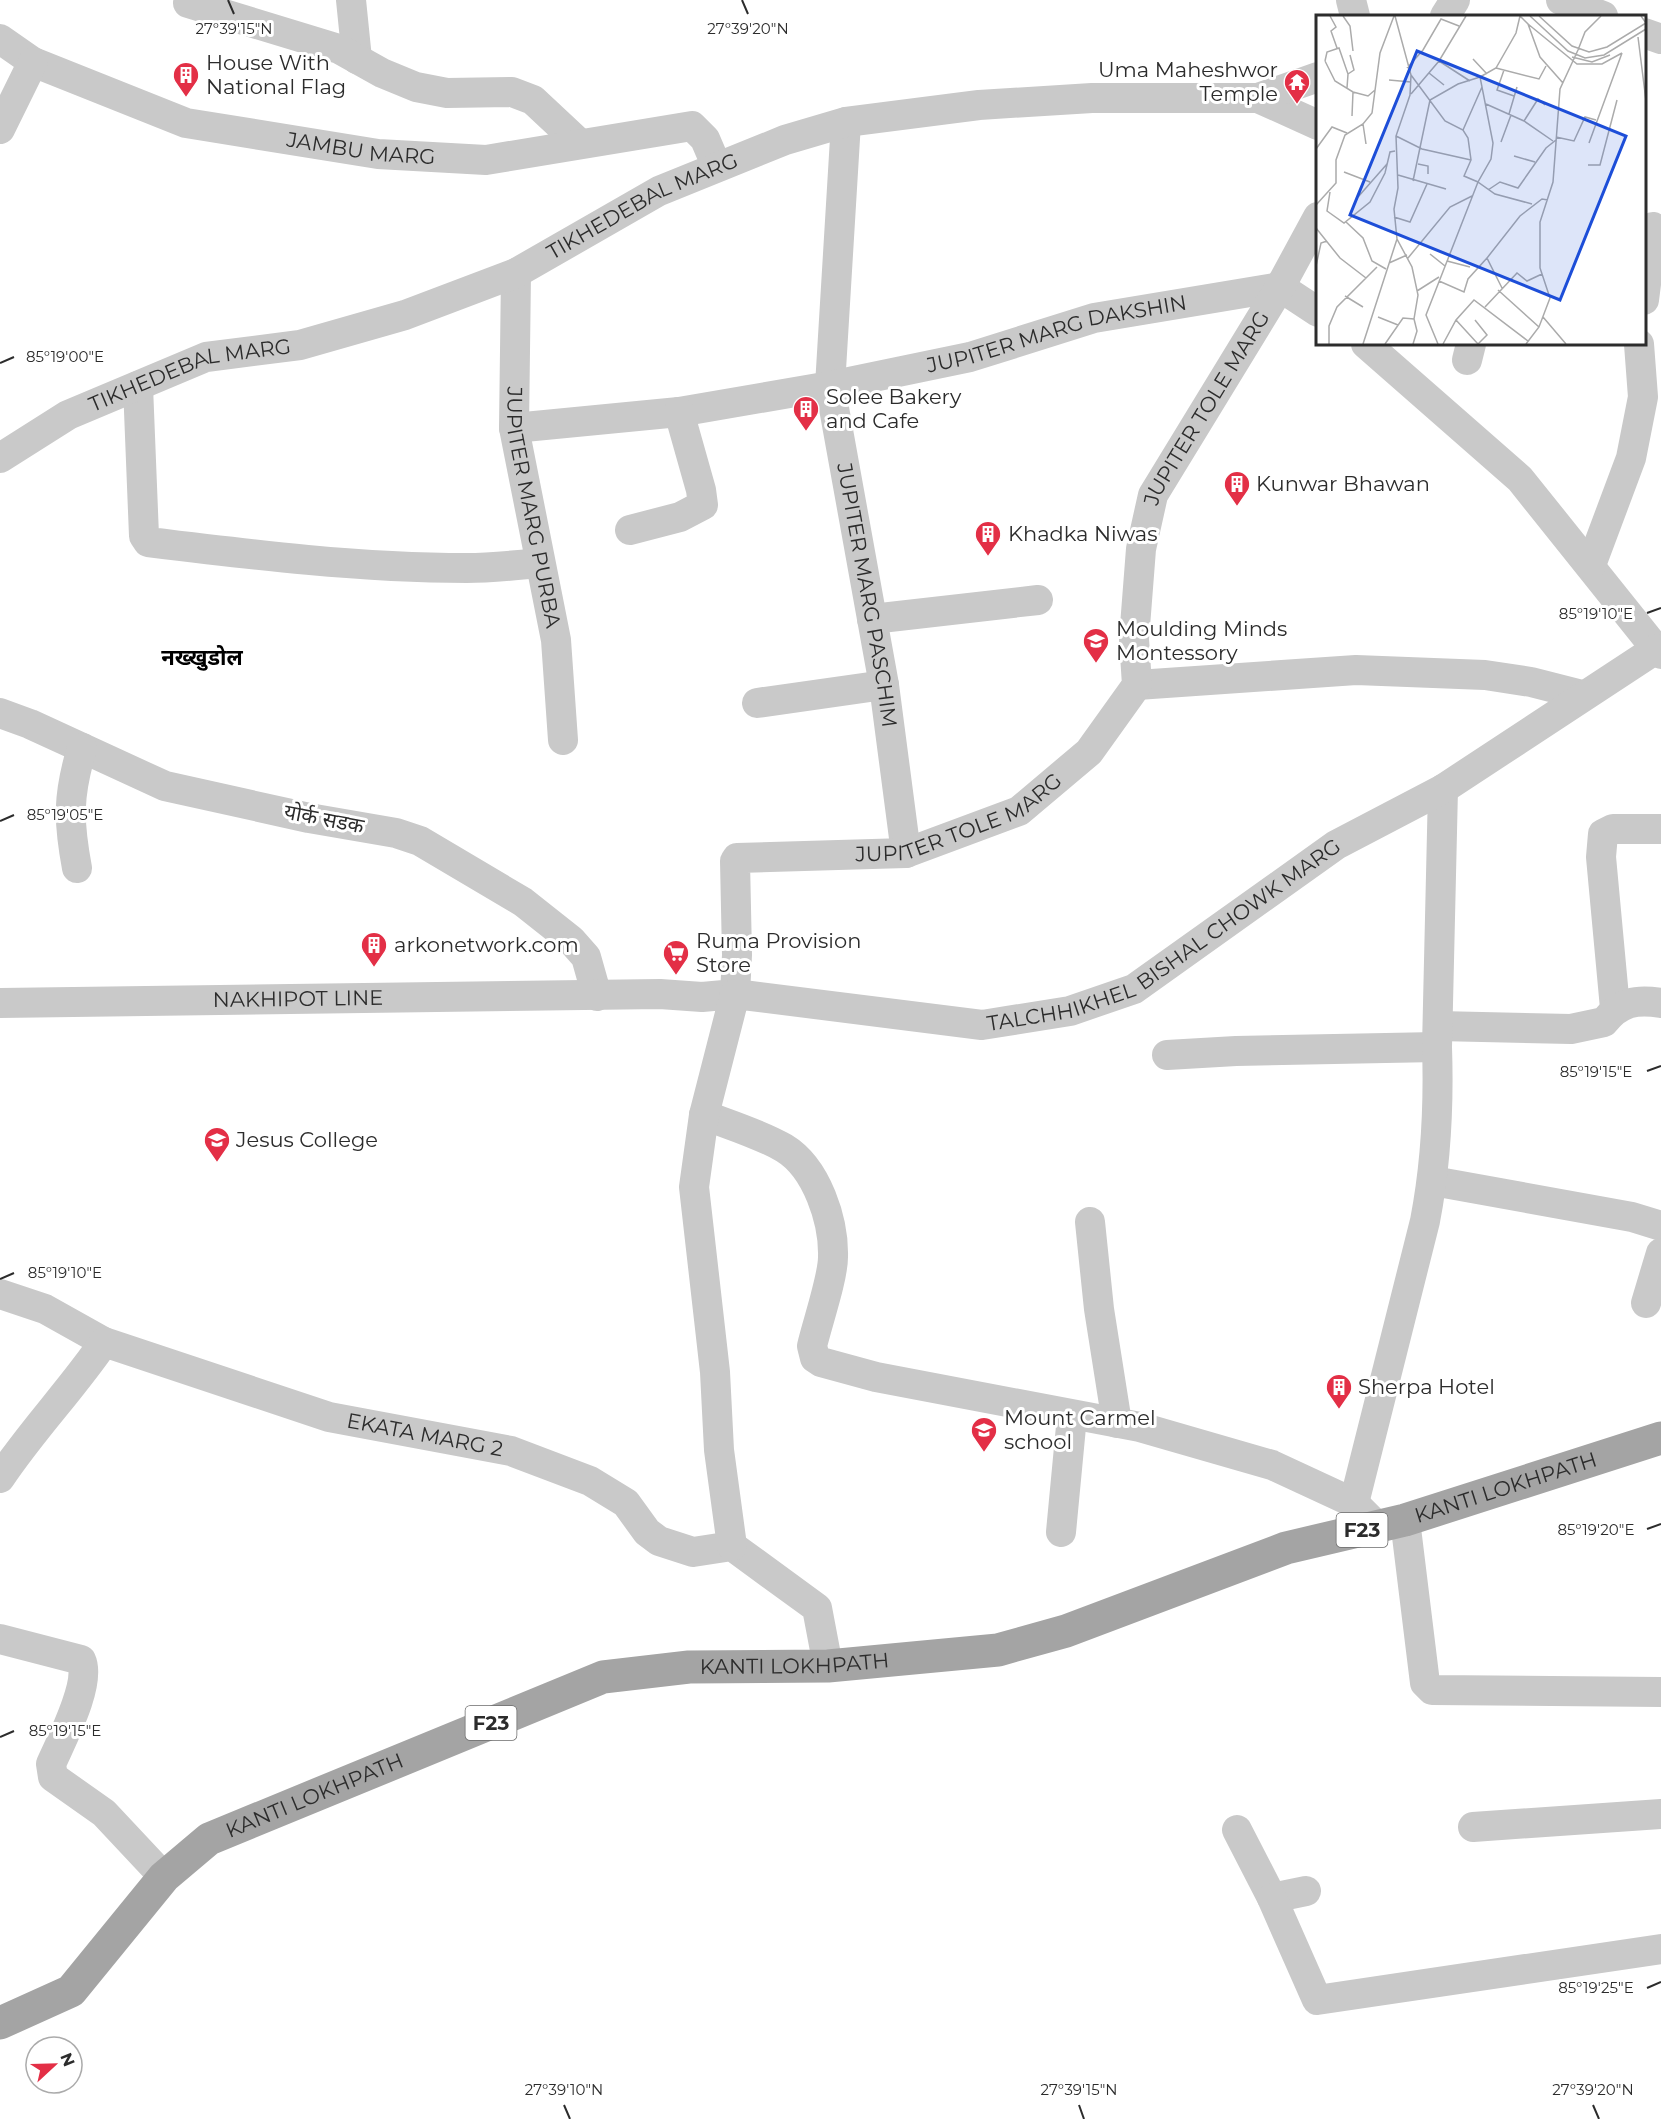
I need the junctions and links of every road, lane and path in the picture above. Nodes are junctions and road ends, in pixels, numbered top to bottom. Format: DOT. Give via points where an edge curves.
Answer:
graph roads {
  1 [pos="351,0"];
  2 [pos="1351,0"];
  3 [pos="1455,0"];
  4 [pos="1561,0"];
  5 [pos="188,3"];
  6 [pos="1355,15"];
  7 [pos="1446,15"];
  8 [pos="1600,15"];
  9 [pos="1646,34"];
  10 [pos="0,39"];
  11 [pos="1661,39"];
  12 [pos="357,59"];
  13 [pos="33,62"];
  14 [pos="1316,77"];
  15 [pos="1258,98"];
  16 [pos="846,122"];
  17 [pos="1316,125"];
  18 [pos="0,129"];
  19 [pos="579,143"];
  20 [pos="717,167"];
  21 [pos="1316,219"];
  22 [pos="1653,227"];
  23 [pos="516,273"];
  24 [pos="1646,284"];
  25 [pos="1280,287"];
  26 [pos="1316,311"];
  27 [pos="1367,345"];
  28 [pos="1640,345"];
  29 [pos="138,386"];
  30 [pos="830,386"];
  31 [pos="679,412"];
  32 [pos="514,428"];
  33 [pos="0,458"];
  34 [pos="630,530"];
  35 [pos="540,563"];
  36 [pos="1591,566"];
  37 [pos="1038,600"];
  38 [pos="872,619"];
  39 [pos="1659,651"];
  40 [pos="884,685"];
  41 [pos="1137,685"];
  42 [pos="1582,695"];
  43 [pos="757,703"];
  44 [pos="0,713"];
  45 [pos="562,740"];
  46 [pos="82,748"];
  47 [pos="1443,789"];
  48 [pos="1661,829"];
  49 [pos="906,853"];
  50 [pos="77,868"];
  51 [pos="735,994"];
  52 [pos="597,996"];
  53 [pos="0,1003"];
  54 [pos="1661,1003"];
  55 [pos="1615,1008"];
  56 [pos="1438,1036"];
  57 [pos="1167,1055"];
  58 [pos="704,1115"];
  59 [pos="1433,1181"];
  60 [pos="1090,1222"];
  61 [pos="1661,1226"];
  62 [pos="1661,1252"];
  63 [pos="0,1294"];
  64 [pos="1646,1303"];
  65 [pos="104,1342"];
  66 [pos="1072,1416"];
  67 [pos="1117,1423"];
  68 [pos="1661,1438"];
  69 [pos="0,1478"];
  70 [pos="1354,1503"];
  71 [pos="1391,1523"];
  72 [pos="1062,1532"];
  73 [pos="732,1546"];
  74 [pos="0,1639"];
  75 [pos="828,1666"];
  76 [pos="1661,1692"];
  77 [pos="1661,1814"];
  78 [pos="1473,1827"];
  79 [pos="1237,1830"];
  80 [pos="164,1877"];
  81 [pos="1306,1891"];
  82 [pos="1272,1898"];
  83 [pos="1661,1949"];
  84 [pos="0,2023"];
  1 -- 12 [label="street"];
  2 -- 6 [label="street"];
  3 -- 7 [label="street"];
  4 -- 8 [label="street"];
  5 -- 12 [label="street" via="339,49"];
  9 -- 11 [label="street"];
  10 -- 13 [label="street, JAMBU MARG"];
  12 -- 19 [label="street" via="416,87 447,93 512,92 533,100"];
  13 -- 18 [label="street"];
  13 -- 19 [label="street, JAMBU MARG" via="186,123 378,154 486,160"];
  14 -- 15 [label="street, TIKHEDEBAL MARG"];
  15 -- 16 [label="street, TIKHEDEBAL MARG" via="1092,98 1002,103"];
  15 -- 17 [label="street"];
  16 -- 20 [label="street, TIKHEDEBAL MARG" via="785,140"];
  16 -- 30 [label="street, JUPITER MARG PASCHIM"];
  19 -- 20 [label="street, JAMBU MARG" via="692,126 705,139"];
  20 -- 23 [label="street, TIKHEDEBAL MARG" via="659,191"];
  21 -- 25 [label="street, JUPITER TOLE MARG"];
  22 -- 24 [label="street"];
  23 -- 29 [label="street, TIKHEDEBAL MARG" via="405,315 300,345 206,357"];
  23 -- 32 [label="street, JUPITER MARG PURBA"];
  25 -- 26 [label="street"];
  25 -- 30 [label="street, JUPITER MARG DAKSHIN" via="1094,318 970,357"];
  25 -- 41 [label="street, JUPITER TOLE MARG" via="1153,495 1140,549 1134,639"];
  27 -- 36 [label="street" via="1520,479"];
  28 -- 36 [label="street" via="1643,397 1631,458"];
  29 -- 33 [label="street, TIKHEDEBAL MARG" via="68,416"];
  29 -- 35 [label="street" via="144,536 148,543 294,560 401,567"];
  30 -- 31 [label="street, JUPITER MARG DAKSHIN"];
  30 -- 38 [label="street, JUPITER MARG PASCHIM"];
  31 -- 32 [label="street, JUPITER MARG DAKSHIN"];
  31 -- 34 [label="street" via="703,505 680,517"];
  32 -- 35 [label="street, JUPITER MARG PURBA"];
  35 -- 45 [label="street, JUPITER MARG PURBA" via="556,640"];
  36 -- 39 [label="street"];
  37 -- 38 [label="street"];
  38 -- 40 [label="street, JUPITER MARG PASCHIM"];
  39 -- 42 [label="street, TALCHHIKHEL BISHAL CHOWK MARG"];
  40 -- 43 [label="street"];
  40 -- 49 [label="street, JUPITER MARG PASCHIM"];
  41 -- 42 [label="street" via="1356,669 1485,675"];
  41 -- 49 [label="street, JUPITER TOLE MARG" via="1089,752 1019,811"];
  42 -- 47 [label="street, TALCHHIKHEL BISHAL CHOWK MARG"];
  44 -- 46 [label="street, योर्क सडक"];
  46 -- 50 [label="street" via="74,777 69,825"];
  46 -- 52 [label="street, योर्क सडक" via="165,786 420,841 523,902 571,940 586,957"];
  47 -- 51 [label="street, TALCHHIKHEL BISHAL CHOWK MARG" via="1336,845 1134,990 1071,1011 982,1025"];
  47 -- 56 [label="street"];
  48 -- 55 [label="street" via="1613,829 1603,834 1601,857"];
  49 -- 51 [label="street, JUPITER TOLE MARG" via="741,856 735,861"];
  51 -- 52 [label="street, TALCHHIKHEL BISHAL CHOWK MARG"];
  51 -- 58 [label="street"];
  52 -- 53 [label="street, NAKHIPOT LINE"];
  54 -- 55 [label="street" via="1639,999"];
  55 -- 56 [label="street" via="1604,1022 1571,1029"];
  56 -- 57 [label="street"];
  56 -- 59 [label="street"];
  58 -- 66 [label="street" via="785,1149 818,1190 829,1224 833,1258 812,1346 815,1358 876,1377"];
  58 -- 73 [label="street" via="694,1187 715,1372 718,1450"];
  59 -- 61 [label="street" via="1632,1217"];
  59 -- 70 [label="street"];
  60 -- 67 [label="street"];
  62 -- 64 [label="street"];
  63 -- 65 [label="street, EKATA MARG 2" via="45,1309"];
  65 -- 69 [label="street"];
  65 -- 73 [label="street, EKATA MARG 2" via="329,1417 511,1451 590,1481 626,1503 647,1532 659,1541 693,1552"];
  66 -- 67 [label="street"];
  66 -- 72 [label="street"];
  67 -- 70 [label="street" via="1272,1465"];
  68 -- 71 [label="main road, KANTI LOKHPATH / F23"];
  70 -- 71 [label="street"];
  71 -- 75 [label="main road, KANTI LOKHPATH / F23" via="1286,1548 1066,1631 998,1650"];
  71 -- 76 [label="street" via="1425,1683 1432,1690"];
  73 -- 75 [label="street" via="817,1608"];
  74 -- 80 [label="street" via="81,1660 84,1668 78,1698 50,1771 104,1813"];
  75 -- 80 [label="main road, KANTI LOKHPATH / F23" via="689,1667 603,1677 209,1839"];
  77 -- 78 [label="street"];
  79 -- 82 [label="street"];
  80 -- 84 [label="main road, KANTI LOKHPATH / F23" via="71,1991"];
  81 -- 82 [label="street"];
  82 -- 83 [label="street" via="1317,2000"];
}
